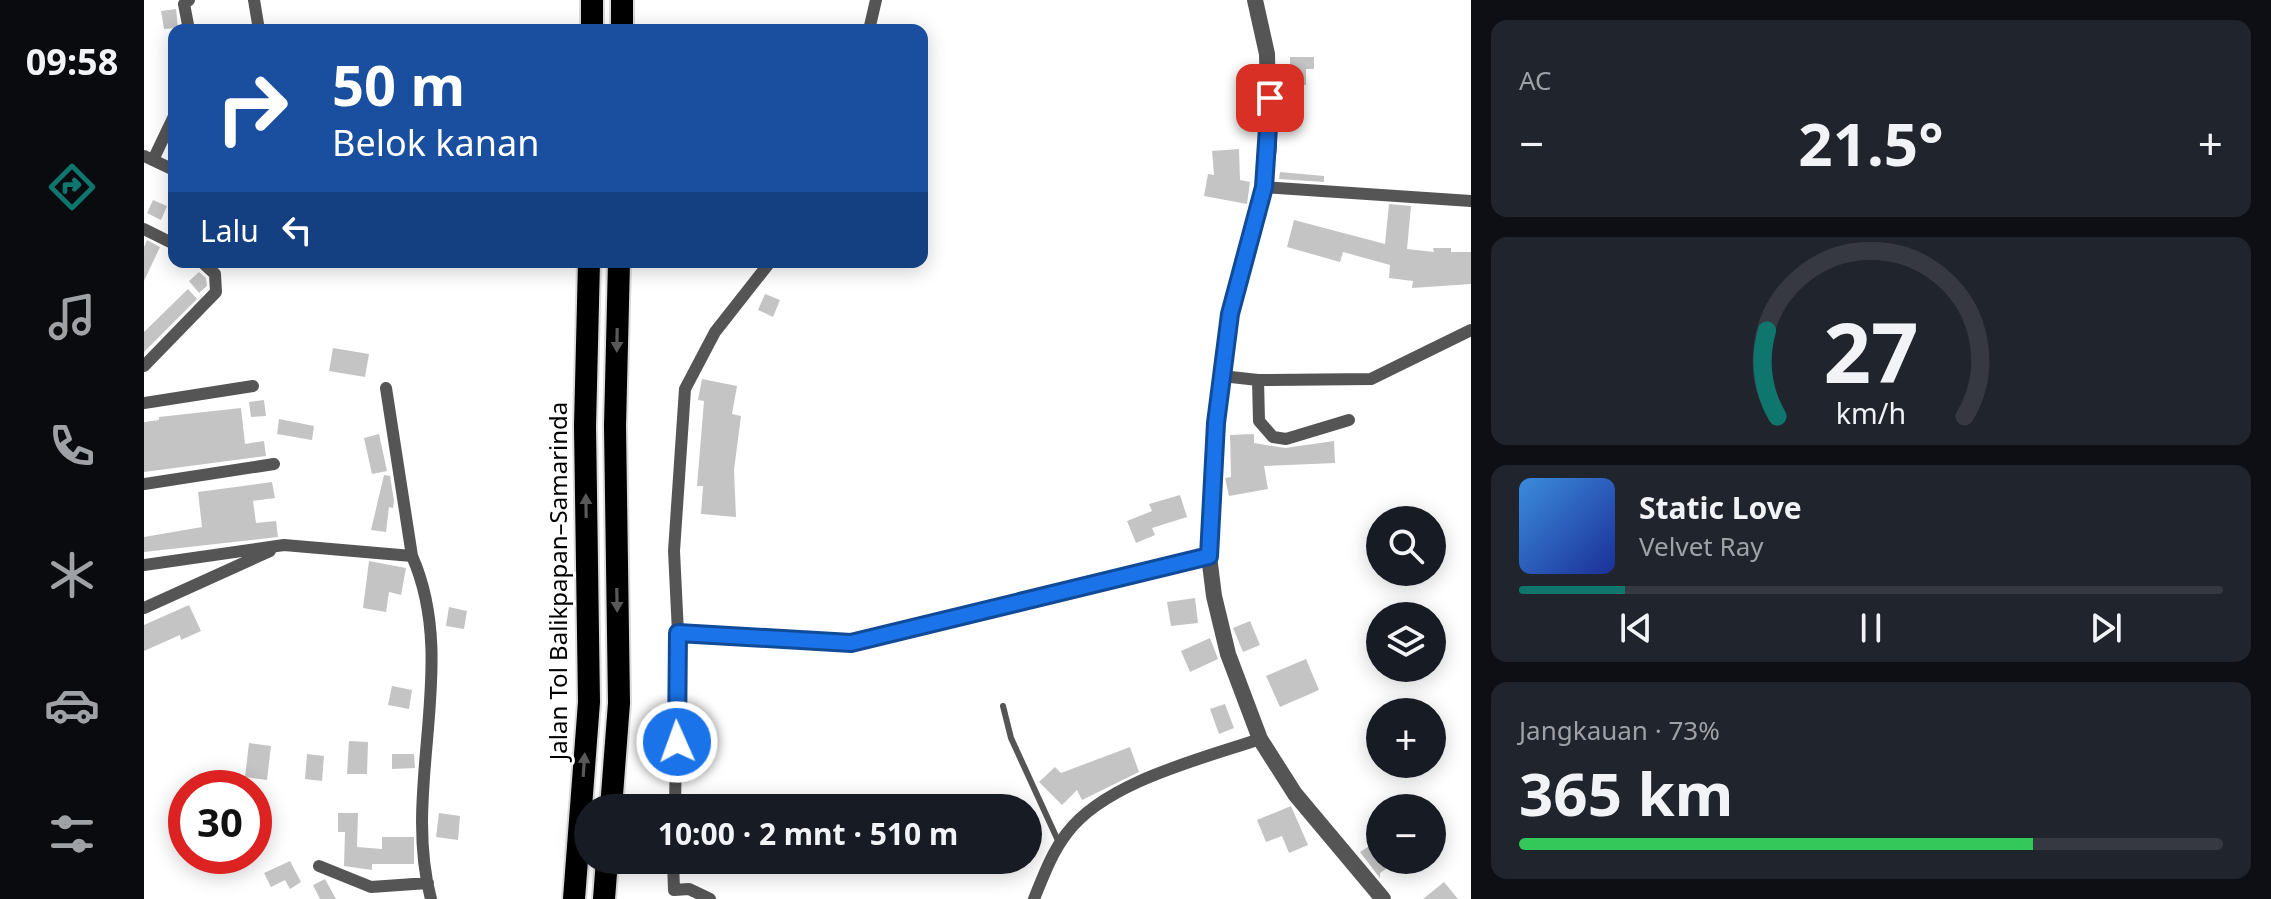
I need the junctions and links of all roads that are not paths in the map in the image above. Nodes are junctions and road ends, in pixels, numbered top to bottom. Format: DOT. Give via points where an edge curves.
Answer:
graph roads {
  1 [pos="189,0"];
  2 [pos="254,0"];
  3 [pos="592,0"];
  4 [pos="622,0"];
  5 [pos="876,0"];
  6 [pos="1255,0"];
  7 [pos="188,24"];
  8 [pos="258,24"];
  9 [pos="592,24"];
  10 [pos="622,24"];
  11 [pos="870,24"];
  12 [pos="168,126"];
  13 [pos="149,158"];
  14 [pos="168,167"];
  15 [pos="1264,187"];
  16 [pos="1471,201"];
  17 [pos="144,229"];
  18 [pos="168,241"];
  19 [pos="208,268"];
  20 [pos="589,268"];
  21 [pos="619,268"];
  22 [pos="765,268"];
  23 [pos="1471,330"];
  24 [pos="144,366"];
  25 [pos="1222,376"];
  26 [pos="1258,380"];
  27 [pos="253,386"];
  28 [pos="386,388"];
  29 [pos="144,403"];
  30 [pos="1349,420"];
  31 [pos="274,464"];
  32 [pos="144,484"];
  33 [pos="284,545"];
  34 [pos="412,556"];
  35 [pos="1209,556"];
  36 [pos="144,565"];
  37 [pos="144,608"];
  38 [pos="678,633"];
  39 [pos="1003,706"];
  40 [pos="1260,739"];
  41 [pos="612,794"];
  42 [pos="675,794"];
  43 [pos="1060,845"];
  44 [pos="319,866"];
  45 [pos="606,874"];
  46 [pos="673,874"];
  47 [pos="428,883"];
  48 [pos="674,894"];
  49 [pos="431,899"];
  50 [pos="574,899"];
  51 [pos="604,899"];
  52 [pos="710,899"];
  53 [pos="1034,899"];
  54 [pos="1383,899"];
  1 -- 7 [label="street" via="184,4"];
  2 -- 8 [label="street"];
  3 -- 9 [label="highway"];
  4 -- 10 [label="highway"];
  5 -- 11 [label="street"];
  6 -- 15 [label="street" via="1265,38 1270,98"];
  12 -- 13 [label="street"];
  13 -- 14 [label="street"];
  15 -- 16 [label="street"];
  15 -- 25 [label="street" via="1236,287"];
  17 -- 18 [label="street"];
  19 -- 24 [label="street" via="215,274 216,292"];
  50 -- 20 [label="highway, Jalan Tol Balikpapan–Samarinda, one-way" via="589,702"];
  21 -- 41 [label="highway, one-way" via="619,703"];
  22 -- 38 [label="street" via="715,332 685,389 674,551"];
  23 -- 26 [label="street" via="1371,379"];
  25 -- 26 [label="street"];
  25 -- 35 [label="street"];
  26 -- 30 [label="street" via="1259,421 1273,437 1286,439"];
  27 -- 29 [label="street"];
  28 -- 34 [label="street"];
  31 -- 32 [label="street"];
  33 -- 34 [label="street"];
  33 -- 36 [label="street"];
  33 -- 37 [label="street"];
  34 -- 47 [label="street" via="427,609 431,652 421,846"];
  35 -- 38 [label="street" via="851,643"];
  35 -- 40 [label="street" via="1228,654"];
  38 -- 42 [label="street"];
  39 -- 43 [label="lane" via="1011,738"];
  40 -- 43 [label="street" via="1105,799"];
  40 -- 54 [label="street" via="1295,794"];
  43 -- 53 [label="street"];
  44 -- 47 [label="street" via="371,887"];
  45 -- 51 [label="highway"];
  46 -- 48 [label="street"];
  47 -- 49 [label="street"];
  48 -- 52 [label="street" via="689,889"];
}
